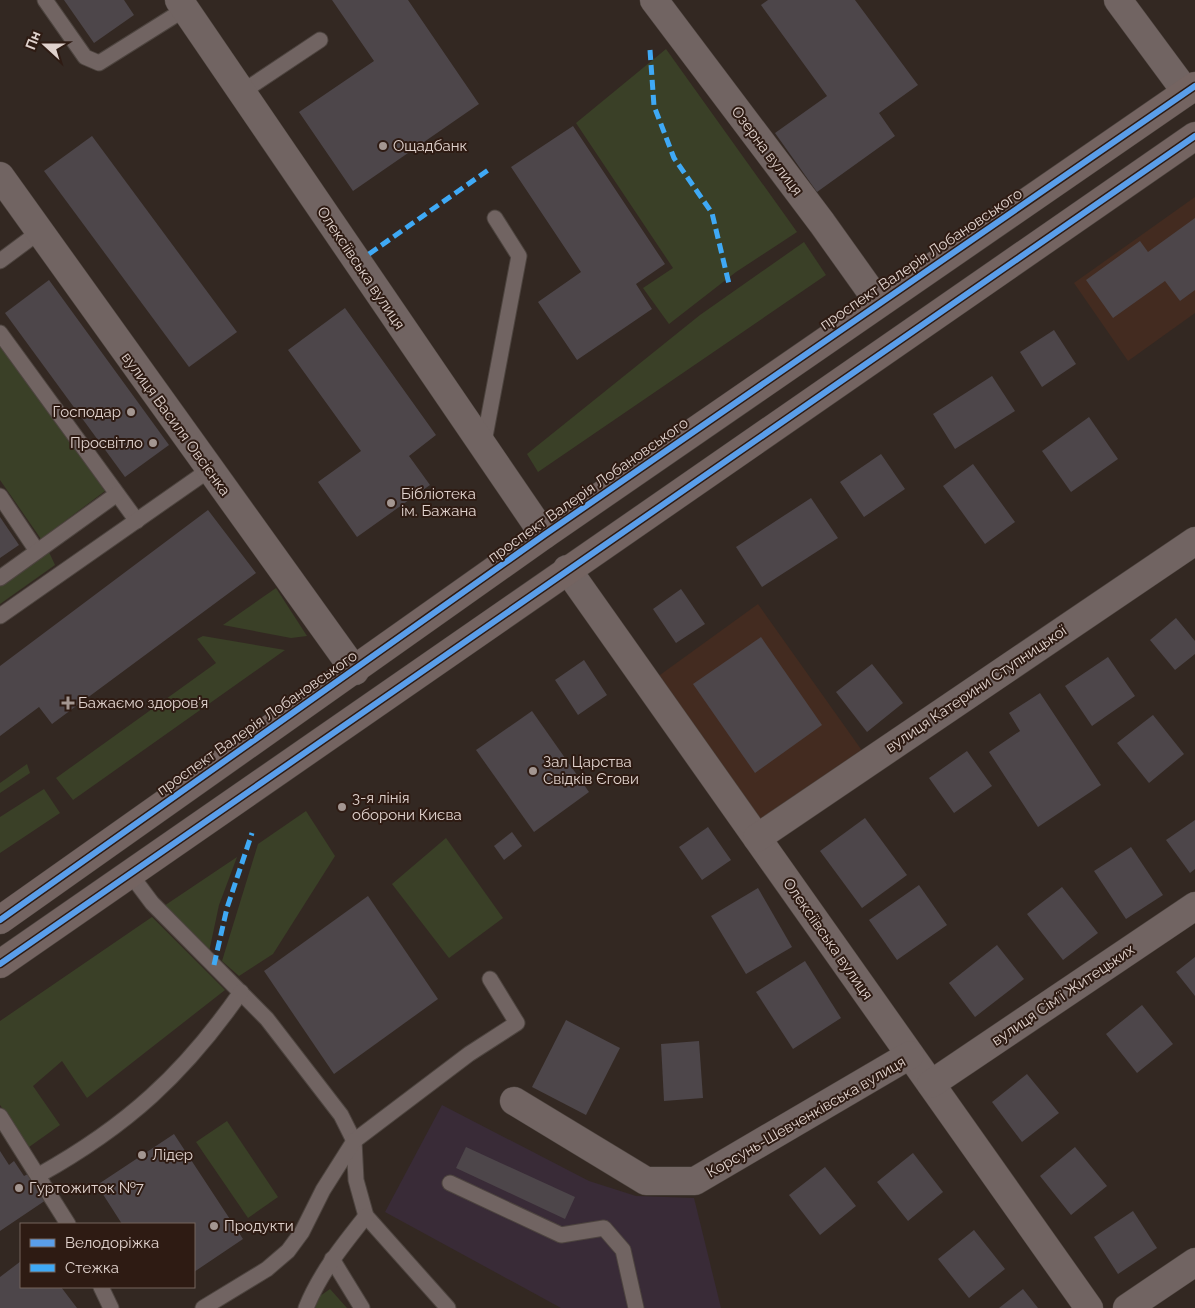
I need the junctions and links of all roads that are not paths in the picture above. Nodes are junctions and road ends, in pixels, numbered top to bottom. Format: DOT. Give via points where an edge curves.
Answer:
graph roads {
  1 [pos="45,0"];
  2 [pos="654,0"];
  3 [pos="1118,0"];
  4 [pos="182,4"];
  5 [pos="320,40"];
  6 [pos="1191,89"];
  7 [pos="242,92"];
  8 [pos="1195,136"];
  9 [pos="0,176"];
  10 [pos="495,218"];
  11 [pos="39,232"];
  12 [pos="0,261"];
  13 [pos="879,303"];
  14 [pos="0,332"];
  15 [pos="483,448"];
  16 [pos="209,470"];
  17 [pos="117,494"];
  18 [pos="0,496"];
  19 [pos="137,521"];
  20 [pos="544,535"];
  21 [pos="1195,541"];
  22 [pos="38,551"];
  23 [pos="568,569"];
  24 [pos="0,578"];
  25 [pos="0,616"];
  26 [pos="354,671"];
  27 [pos="757,838"];
  28 [pos="131,875"];
  29 [pos="1195,906"];
  30 [pos="0,920"];
  31 [pos="0,964"];
  32 [pos="490,979"];
  33 [pos="241,992"];
  34 [pos="910,1055"];
  35 [pos="931,1084"];
  36 [pos="514,1101"];
  37 [pos="0,1116"];
  38 [pos="354,1141"];
  39 [pos="39,1175"];
  40 [pos="450,1184"];
  41 [pos="366,1216"];
  42 [pos="67,1223"];
  43 [pos="332,1259"];
  44 [pos="1195,1262"];
  45 [pos="101,1288"];
  46 [pos="111,1308"];
  47 [pos="204,1308"];
  48 [pos="306,1308"];
  49 [pos="362,1308"];
  50 [pos="448,1308"];
  51 [pos="636,1308"];
  52 [pos="1089,1308"];
  53 [pos="1127,1308"];
  1 -- 4 [label="lane" via="85,57 99,64"];
  2 -- 13 [label="street, Озерна вулиця"];
  3 -- 6 [label="street"];
  4 -- 7 [label="street, Олексіївська вулиця"];
  5 -- 7 [label="lane"];
  6 -- 13 [label="main road, проспект Валерія Лобановського"];
  7 -- 15 [label="street, Олексіївська вулиця"];
  8 -- 23 [label="main road"];
  9 -- 11 [label="street, вулиця Василя Овсієнка"];
  10 -- 15 [label="lane" via="519,256"];
  11 -- 12 [label="lane"];
  11 -- 16 [label="street, вулиця Василя Овсієнка"];
  13 -- 20 [label="main road, проспект Валерія Лобановського"];
  14 -- 17 [label="lane"];
  15 -- 20 [label="street, Олексіївська вулиця"];
  16 -- 19 [label="lane"];
  16 -- 26 [label="street, вулиця Василя Овсієнка"];
  17 -- 19 [label="lane"];
  17 -- 22 [label="lane"];
  18 -- 22 [label="lane"];
  19 -- 25 [label="lane"];
  20 -- 26 [label="main road, проспект Валерія Лобановського"];
  21 -- 27 [label="street, вулиця Катерини Ступницької"];
  22 -- 24 [label="lane"];
  23 -- 27 [label="street, Олексіївська вулиця"];
  23 -- 28 [label="main road"];
  26 -- 30 [label="main road, проспект Валерія Лобановського"];
  27 -- 34 [label="street, Олексіївська вулиця"];
  28 -- 31 [label="main road"];
  28 -- 33 [label="lane" via="152,903"];
  29 -- 35 [label="street, вулиця Сімʼї Житецьких"];
  32 -- 38 [label="lane" via="517,1023 468,1054"];
  33 -- 38 [label="lane" via="267,1020 341,1115"];
  33 -- 39 [label="lane" via="197,1051 152,1097 117,1126"];
  34 -- 35 [label="street, Олексіївська вулиця"];
  34 -- 36 [label="street, Корсунь-Шевченківська вулиця" via="695,1181 646,1181"];
  35 -- 52 [label="street, Олексіївська вулиця"];
  37 -- 39 [label="lane"];
  38 -- 41 [label="lane" via="356,1180"];
  38 -- 47 [label="lane" via="288,1251 267,1269"];
  39 -- 42 [label="lane"];
  40 -- 51 [label="lane" via="561,1235 604,1228 623,1250"];
  41 -- 43 [label="lane"];
  41 -- 50 [label="lane"];
  43 -- 48 [label="lane"];
  43 -- 49 [label="lane"];
  44 -- 53 [label="street"];
  45 -- 46 [label="lane"];
}
